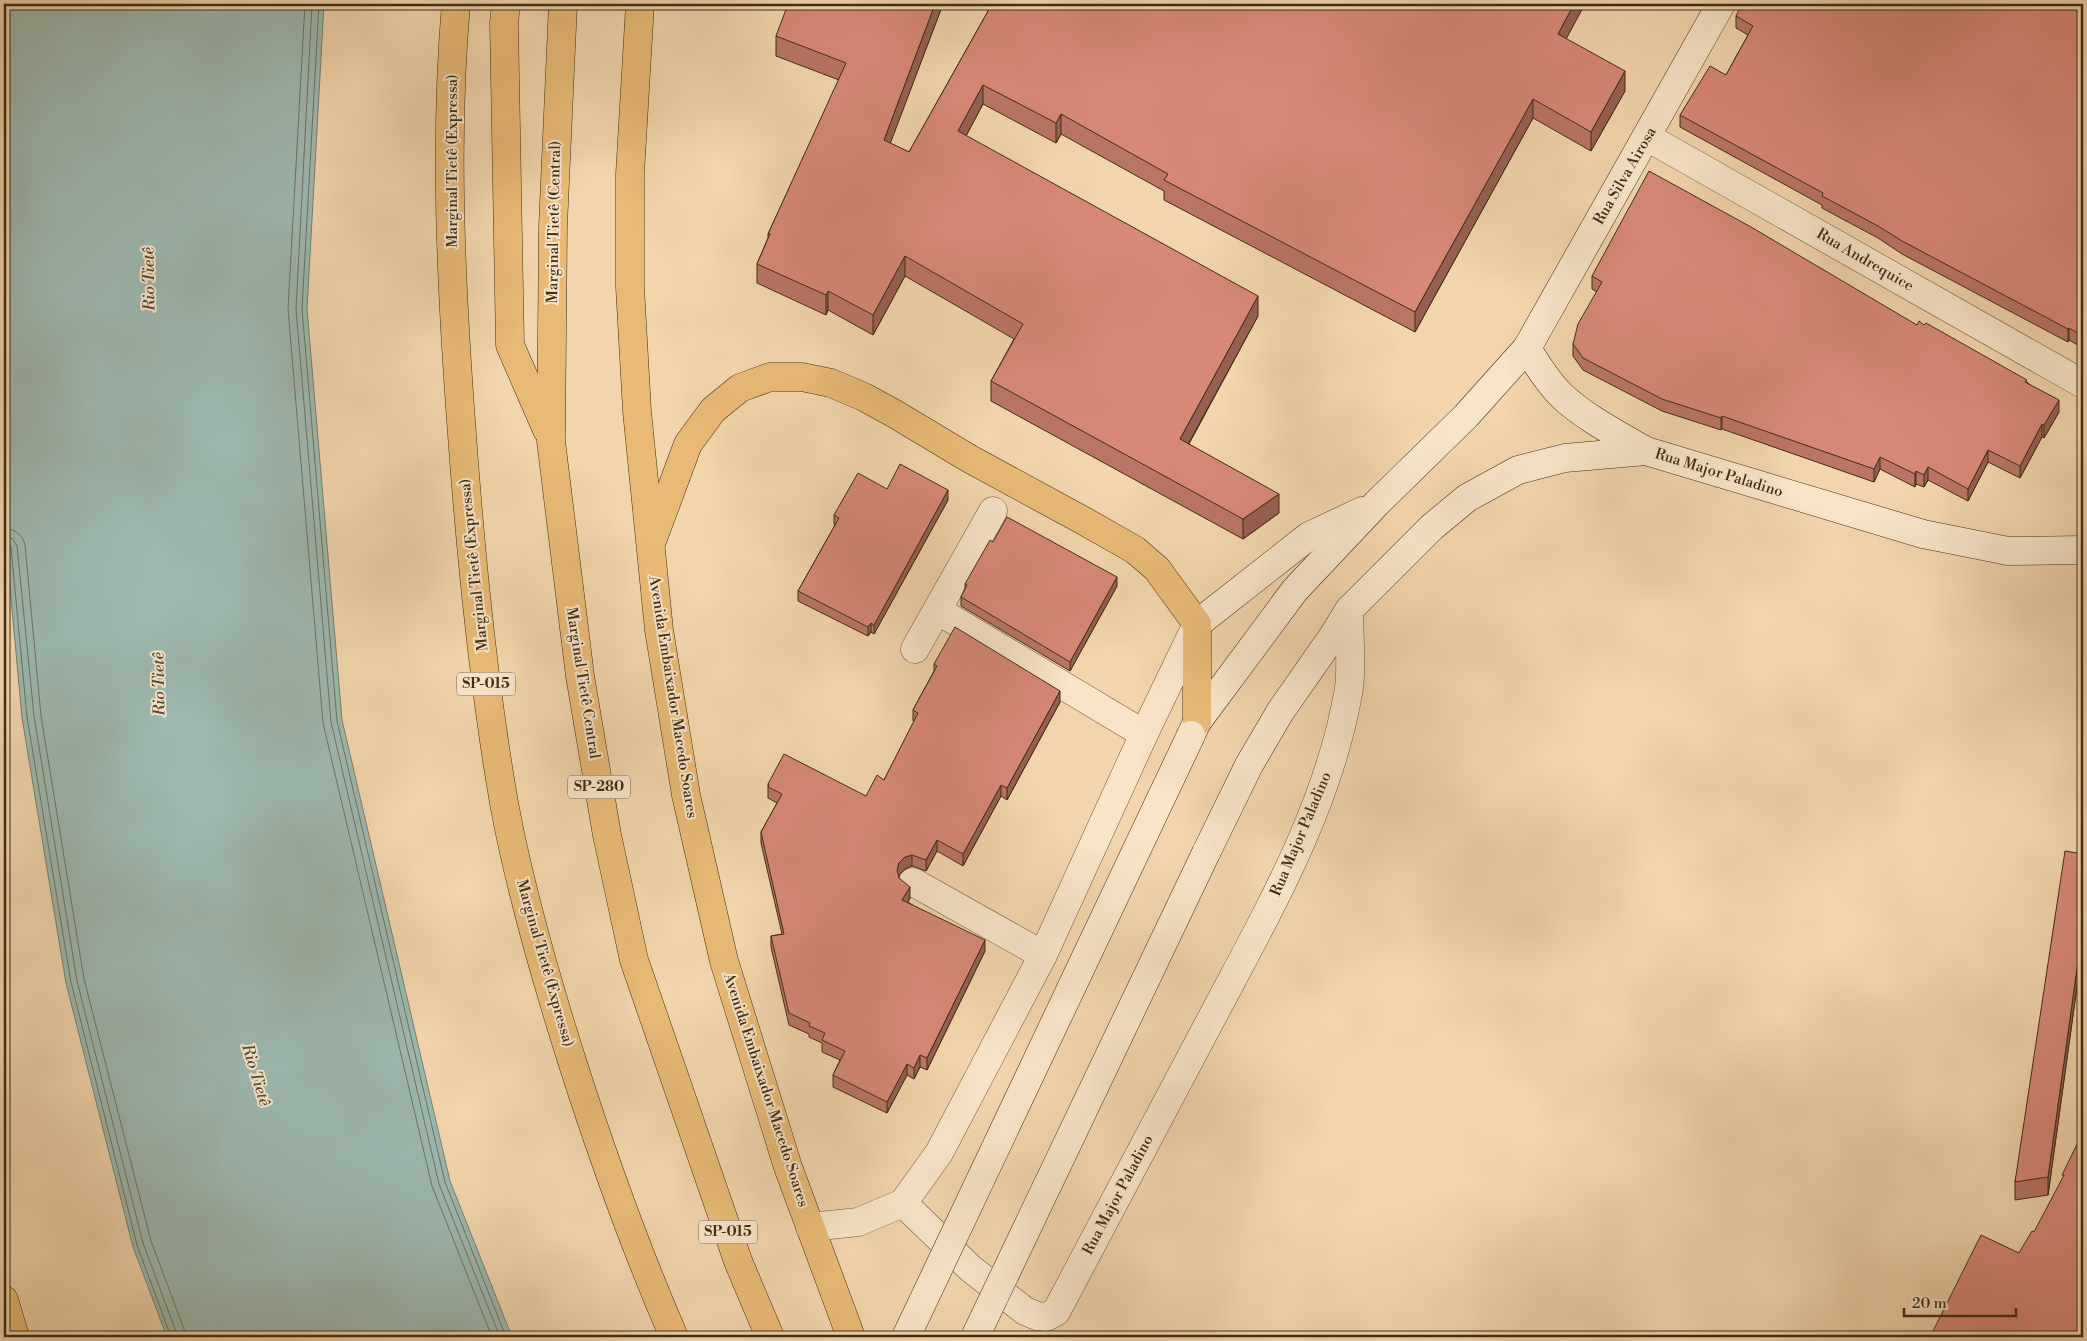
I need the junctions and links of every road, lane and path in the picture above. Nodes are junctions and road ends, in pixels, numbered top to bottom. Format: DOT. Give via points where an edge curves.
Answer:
graph roads {
  1 [pos="456,4"];
  2 [pos="506,4"];
  3 [pos="562,4"];
  4 [pos="640,4"];
  5 [pos="1721,4"];
  6 [pos="1647,137"];
  7 [pos="1527,348"];
  8 [pos="2083,384"];
  9 [pos="551,440"];
  10 [pos="1646,451"];
  11 [pos="1377,504"];
  12 [pos="993,511"];
  13 [pos="650,548"];
  14 [pos="2083,550"];
  15 [pos="937,610"];
  16 [pos="1349,610"];
  17 [pos="1197,624"];
  18 [pos="915,649"];
  19 [pos="1194,729"];
  20 [pos="1144,734"];
  21 [pos="913,882"];
  22 [pos="1043,955"];
  23 [pos="691,1124"];
  24 [pos="903,1203"];
  25 [pos="810,1227"];
  26 [pos="4,1300"];
  27 [pos="15,1337"];
  28 [pos="674,1337"];
  29 [pos="770,1337"];
  30 [pos="851,1337"];
  31 [pos="906,1337"];
  32 [pos="975,1337"];
  1 -- 28 [label="highway, Marginal Tietê (Expressa) / SP-015" via="450,141 458,377 484,674 505,805 528,912 562,1027 599,1143 646,1273"];
  2 -- 9 [label="highway" via="510,345"];
  3 -- 9 [label="highway, Marginal Tietê (Central)" via="553,226"];
  4 -- 13 [label="highway, Avenida Embaixador Macedo Soares" via="630,174 630,287"];
  5 -- 6 [label="main road, Rua Silva Airosa"];
  6 -- 7 [label="main road, Rua Silva Airosa"];
  6 -- 8 [label="main road, Rua Andrequice"];
  7 -- 10 [label="main road" via="1541,372 1562,396 1606,428"];
  7 -- 11 [label="main road" via="1466,416"];
  9 -- 23 [label="highway, Marginal Tietê Central / SP-280" via="580,676 608,835 634,960"];
  10 -- 14 [label="main road, Rua Major Paladino" via="1923,534 2008,551"];
  10 -- 16 [label="main road, Rua Major Paladino" via="1565,458 1518,470 1467,498 1432,527"];
  11 -- 17 [label="main road" via="1309,536"];
  11 -- 19 [label="main road" via="1295,590"];
  12 -- 15 [label="main road"];
  13 -- 17 [label="highway" via="688,444 713,410 740,388 770,377 802,377 831,383 864,397 1135,550 1157,569"];
  13 -- 25 [label="highway, Avenida Embaixador Macedo Soares" via="659,630 686,795 724,961"];
  15 -- 18 [label="main road"];
  15 -- 20 [label="main road"];
  16 -- 24 [label="main road, Rua Major Paladino" via="1349,686 1320,797 1248,950 1056,1312 1046,1317 1025,1311 970,1268"];
  16 -- 32 [label="main road, bridge" via="1253,757"];
  17 -- 19 [label="highway"];
  17 -- 20 [label="main road"];
  19 -- 31 [label="main road, bridge"];
  20 -- 22 [label="main road"];
  21 -- 22 [label="main road"];
  22 -- 24 [label="main road" via="939,1153"];
  23 -- 29 [label="highway, SP-015" via="738,1261"];
  24 -- 25 [label="main road" via="858,1222"];
  25 -- 30 [label="highway, Avenida Embaixador Macedo Soares"];
  26 -- 27 [label="highway"];
}
